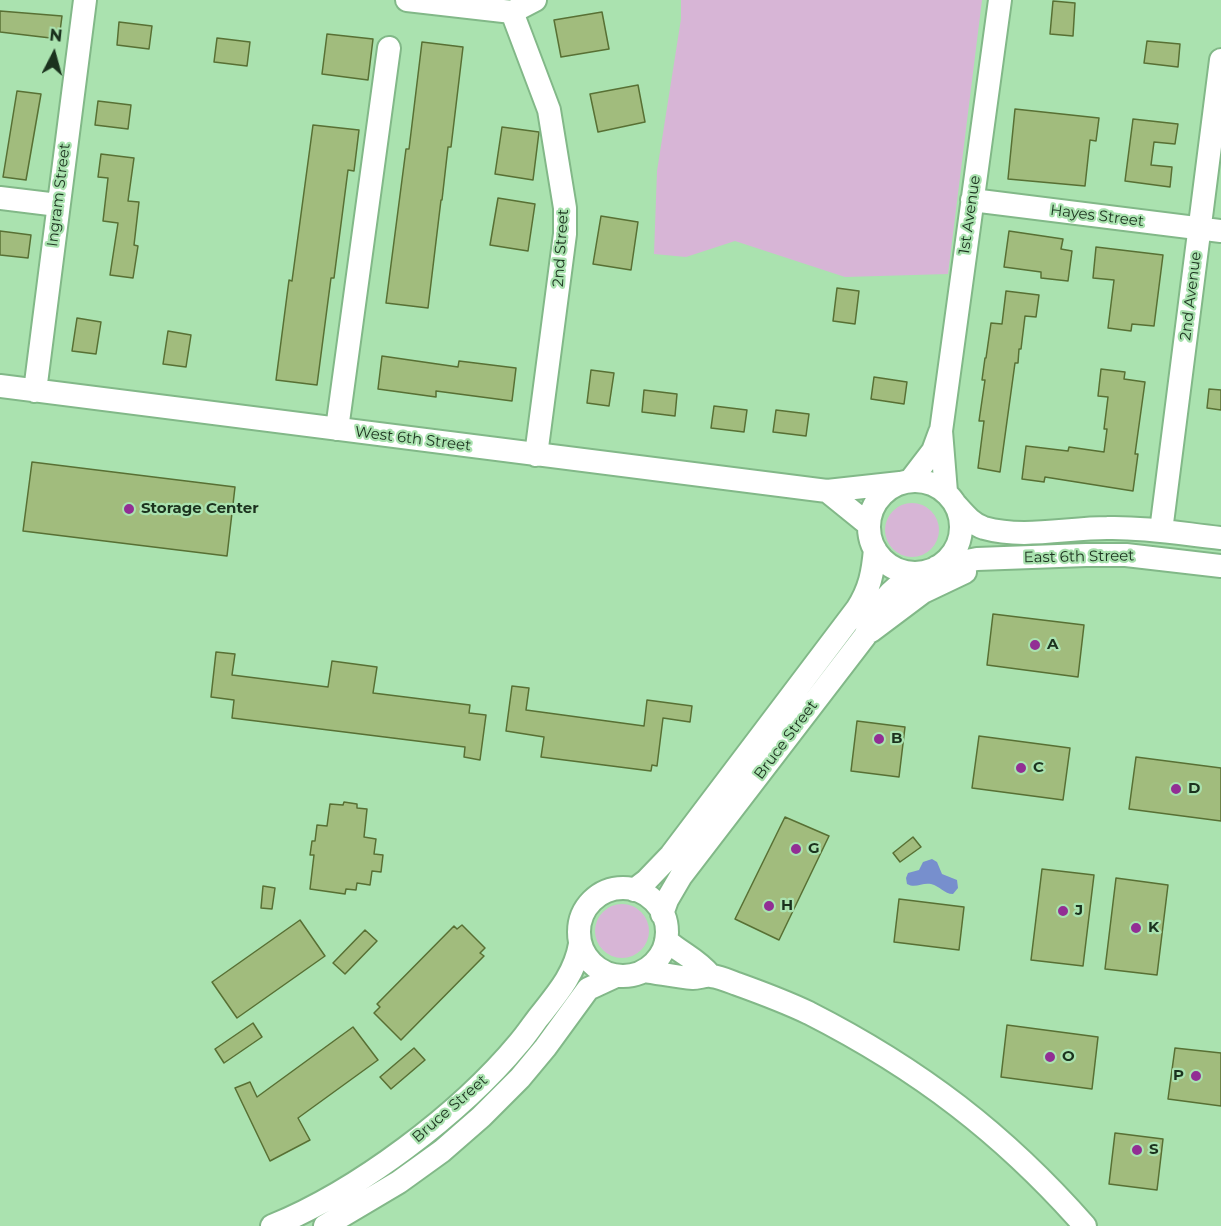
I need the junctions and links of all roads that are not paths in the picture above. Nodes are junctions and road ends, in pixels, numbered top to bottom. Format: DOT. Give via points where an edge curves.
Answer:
graph roads {
  1 [pos="85,0"];
  2 [pos="407,0"];
  3 [pos="535,0"];
  4 [pos="1000,0"];
  5 [pos="512,12"];
  6 [pos="389,48"];
  7 [pos="1221,60"];
  8 [pos="0,198"];
  9 [pos="972,200"];
  10 [pos="58,205"];
  11 [pos="1211,230"];
  12 [pos="0,386"];
  13 [pos="35,390"];
  14 [pos="338,429"];
  15 [pos="941,431"];
  16 [pos="536,455"];
  17 [pos="905,482"];
  18 [pos="827,491"];
  19 [pos="951,499"];
  20 [pos="869,525"];
  21 [pos="1161,531"];
  22 [pos="1221,538"];
  23 [pos="874,549"];
  24 [pos="1020,558"];
  25 [pos="1221,566"];
  26 [pos="927,570"];
  27 [pos="866,636"];
  28 [pos="634,890"];
  29 [pos="662,914"];
  30 [pos="666,940"];
  31 [pos="580,944"];
  32 [pos="644,971"];
  33 [pos="710,975"];
  34 [pos="616,976"];
  35 [pos="274,1226"];
  36 [pos="325,1226"];
  37 [pos="1085,1226"];
  1 -- 10 [label="street, Ingram Street"];
  2 -- 5 [label="street"];
  3 -- 5 [label="street"];
  4 -- 9 [label="street, 1st Avenue"];
  5 -- 16 [label="street, 2nd Street" via="549,110 566,208"];
  6 -- 14 [label="street"];
  7 -- 11 [label="street, 2nd Avenue"];
  8 -- 10 [label="street"];
  9 -- 11 [label="street, Hayes Street"];
  9 -- 15 [label="street, 1st Avenue"];
  10 -- 13 [label="street, Ingram Street"];
  11 -- 21 [label="street, 2nd Avenue"];
  12 -- 13 [label="street, West 6th Street"];
  13 -- 14 [label="street, West 6th Street"];
  14 -- 16 [label="street, West 6th Street"];
  15 -- 17 [label="street, 1st Avenue" via="933,451"];
  15 -- 19 [label="street, 1st Avenue"];
  16 -- 18 [label="street, West 6th Street"];
  17 -- 18 [label="street, West 6th Street"];
  17 -- 19 [label="street" via="935,485"];
  17 -- 20 [label="street" via="888,489 878,499"];
  18 -- 20 [label="street"];
  19 -- 21 [label="street, East 6th Street" via="971,522 999,531"];
  19 -- 26 [label="street" via="961,528 959,540 947,560"];
  20 -- 23 [label="street"];
  21 -- 22 [label="street, East 6th Street"];
  23 -- 26 [label="street" via="892,567"];
  23 -- 28 [label="street, Bruce Street" via="871,583 857,609 671,855"];
  24 -- 25 [label="street, East 6th Street" via="1126,555"];
  24 -- 26 [label="street, East 6th Street" via="977,559"];
  24 -- 27 [label="street" via="942,581 899,608"];
  26 -- 27 [label="street, Bruce Street" via="888,594"];
  27 -- 29 [label="street, Bruce Street" via="681,876"];
  28 -- 29 [label="street" via="651,898"];
  28 -- 31 [label="street" via="614,889 588,905 580,923"];
  29 -- 30 [label="street"];
  30 -- 32 [label="street" via="658,958"];
  30 -- 33 [label="street" via="699,961"];
  31 -- 34 [label="street" via="598,969"];
  31 -- 35 [label="street, Bruce Street" via="578,960 562,988 519,1044 478,1086 367,1175"];
  32 -- 33 [label="street" via="694,978"];
  32 -- 34 [label="street"];
  33 -- 37 [label="street" via="780,999 909,1069 996,1134"];
  34 -- 36 [label="street, Bruce Street" via="588,989 545,1048 481,1117 399,1182"];
}
